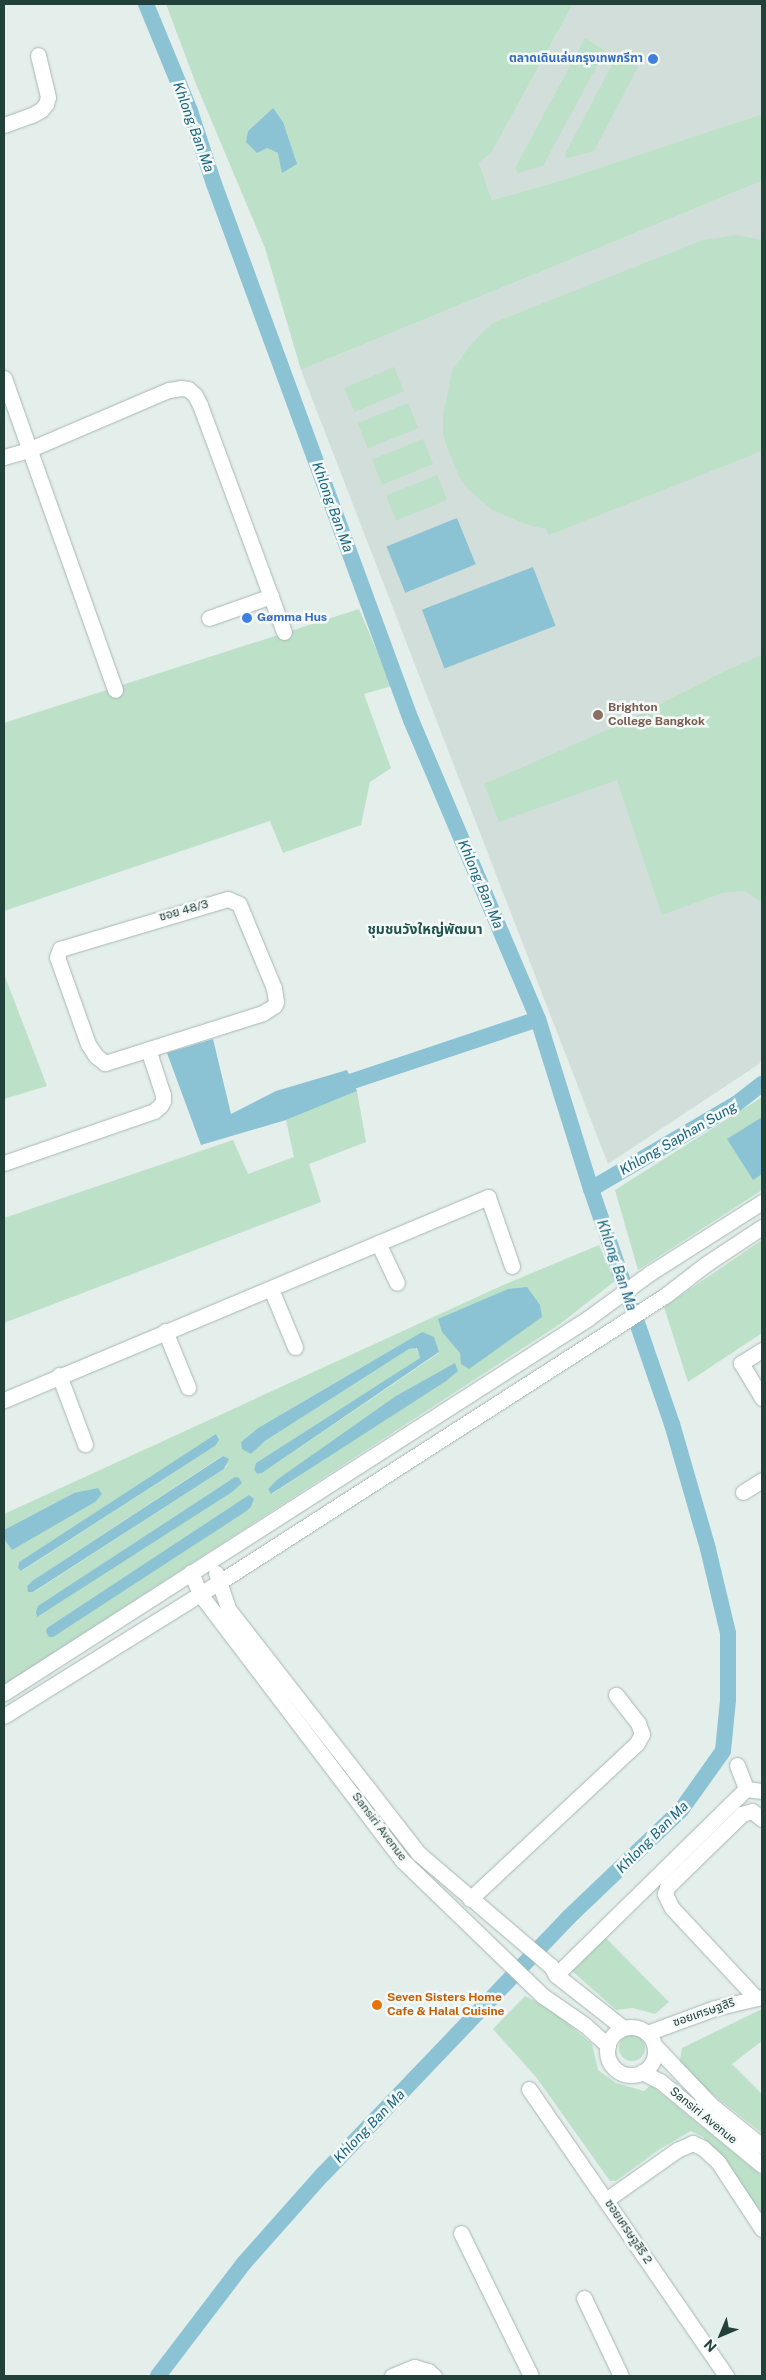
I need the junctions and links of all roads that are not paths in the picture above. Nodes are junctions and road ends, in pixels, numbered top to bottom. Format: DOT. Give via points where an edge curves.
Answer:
graph roads {
  1 [pos="38,55"];
  2 [pos="4,125"];
  3 [pos="4,378"];
  4 [pos="28,450"];
  5 [pos="4,457"];
  6 [pos="271,596"];
  7 [pos="209,618"];
  8 [pos="284,632"];
  9 [pos="115,690"];
  10 [pos="148,1049"];
  11 [pos="4,1163"];
  12 [pos="762,1202"];
  13 [pos="762,1227"];
  14 [pos="378,1243"];
  15 [pos="512,1266"];
  16 [pos="397,1283"];
  17 [pos="271,1289"];
  18 [pos="165,1331"];
  19 [pos="295,1348"];
  20 [pos="762,1350"];
  21 [pos="58,1375"];
  22 [pos="188,1387"];
  23 [pos="762,1398"];
  24 [pos="4,1400"];
  25 [pos="86,1444"];
  26 [pos="762,1480"];
  27 [pos="742,1492"];
  28 [pos="214,1560"];
  29 [pos="191,1572"];
  30 [pos="218,1583"];
  31 [pos="200,1594"];
  32 [pos="49,1664"];
  33 [pos="59,1681"];
  34 [pos="4,1693"];
  35 [pos="616,1695"];
  36 [pos="4,1716"];
  37 [pos="737,1765"];
  38 [pos="746,1789"];
  39 [pos="762,1791"];
  40 [pos="368,1802"];
  41 [pos="762,1819"];
  42 [pos="470,1899"];
  43 [pos="553,1970"];
  44 [pos="759,1997"];
  45 [pos="623,2028"];
  46 [pos="651,2040"];
  47 [pos="608,2046"];
  48 [pos="642,2072"];
  49 [pos="529,2089"];
  50 [pos="759,2153"];
  51 [pos="606,2200"];
  52 [pos="762,2229"];
  53 [pos="461,2233"];
  54 [pos="584,2298"];
  55 [pos="392,2376"];
  56 [pos="434,2376"];
  57 [pos="531,2376"];
  58 [pos="621,2376"];
  59 [pos="726,2376"];
  1 -- 2 [label="street" via="48,97 46,104 36,112"];
  3 -- 4 [label="street"];
  4 -- 5 [label="street"];
  4 -- 6 [label="street" via="169,390 188,389 195,394 200,405"];
  4 -- 9 [label="street"];
  6 -- 7 [label="street"];
  6 -- 8 [label="street"];
  10 -- 10 [label="street, ซอย 48/3" via="105,1063 92,1052 57,953 64,946 219,901 235,900 274,988 274,1006 262,1013"];
  10 -- 11 [label="street" via="163,1096 160,1106 154,1111"];
  12 -- 28 [label="street"];
  13 -- 30 [label="street" via="706,1264 666,1296"];
  14 -- 15 [label="street" via="488,1197"];
  14 -- 16 [label="street"];
  14 -- 17 [label="street"];
  17 -- 18 [label="street"];
  17 -- 19 [label="street"];
  18 -- 21 [label="street"];
  18 -- 22 [label="street"];
  20 -- 23 [label="street" via="741,1363"];
  21 -- 24 [label="street"];
  21 -- 25 [label="street"];
  26 -- 27 [label="street"];
  28 -- 29 [label="street"];
  28 -- 30 [label="street, Sansiri Avenue"];
  29 -- 31 [label="street, Sansiri Avenue"];
  29 -- 32 [label="street"];
  30 -- 31 [label="street"];
  30 -- 40 [label="street, Sansiri Avenue" via="230,1610"];
  31 -- 33 [label="street"];
  31 -- 40 [label="street, Sansiri Avenue"];
  32 -- 33 [label="street"];
  32 -- 34 [label="street"];
  33 -- 36 [label="street"];
  35 -- 42 [label="street" via="638,1723 642,1734 637,1744"];
  37 -- 38 [label="street"];
  38 -- 39 [label="street"];
  38 -- 43 [label="street"];
  40 -- 42 [label="street, Sansiri Avenue" via="418,1853"];
  40 -- 47 [label="street, Sansiri Avenue" via="403,1861 543,1996 585,2024"];
  41 -- 44 [label="street" via="752,1811 742,1814 667,1887 665,1894 672,1908"];
  42 -- 43 [label="street, Sansiri Avenue"];
  43 -- 45 [label="street, Sansiri Avenue"];
  44 -- 46 [label="street, ซอยเศรษฐสิริ" via="715,2008"];
  45 -- 46 [label="street" via="639,2028"];
  45 -- 47 [label="street" via="616,2032"];
  46 -- 48 [label="street" via="653,2061"];
  46 -- 50 [label="street, Sansiri Avenue"];
  47 -- 48 [label="street" via="614,2067 627,2074"];
  48 -- 50 [label="street, Sansiri Avenue" via="660,2081"];
  49 -- 51 [label="street, ซอยเศรษฐสิริ 2"];
  51 -- 52 [label="street" via="677,2150 693,2143 718,2162"];
  51 -- 59 [label="street, ซอยเศรษฐสิริ 2"];
  53 -- 57 [label="street"];
  54 -- 58 [label="street"];
  55 -- 56 [label="street" via="414,2367"];
}
